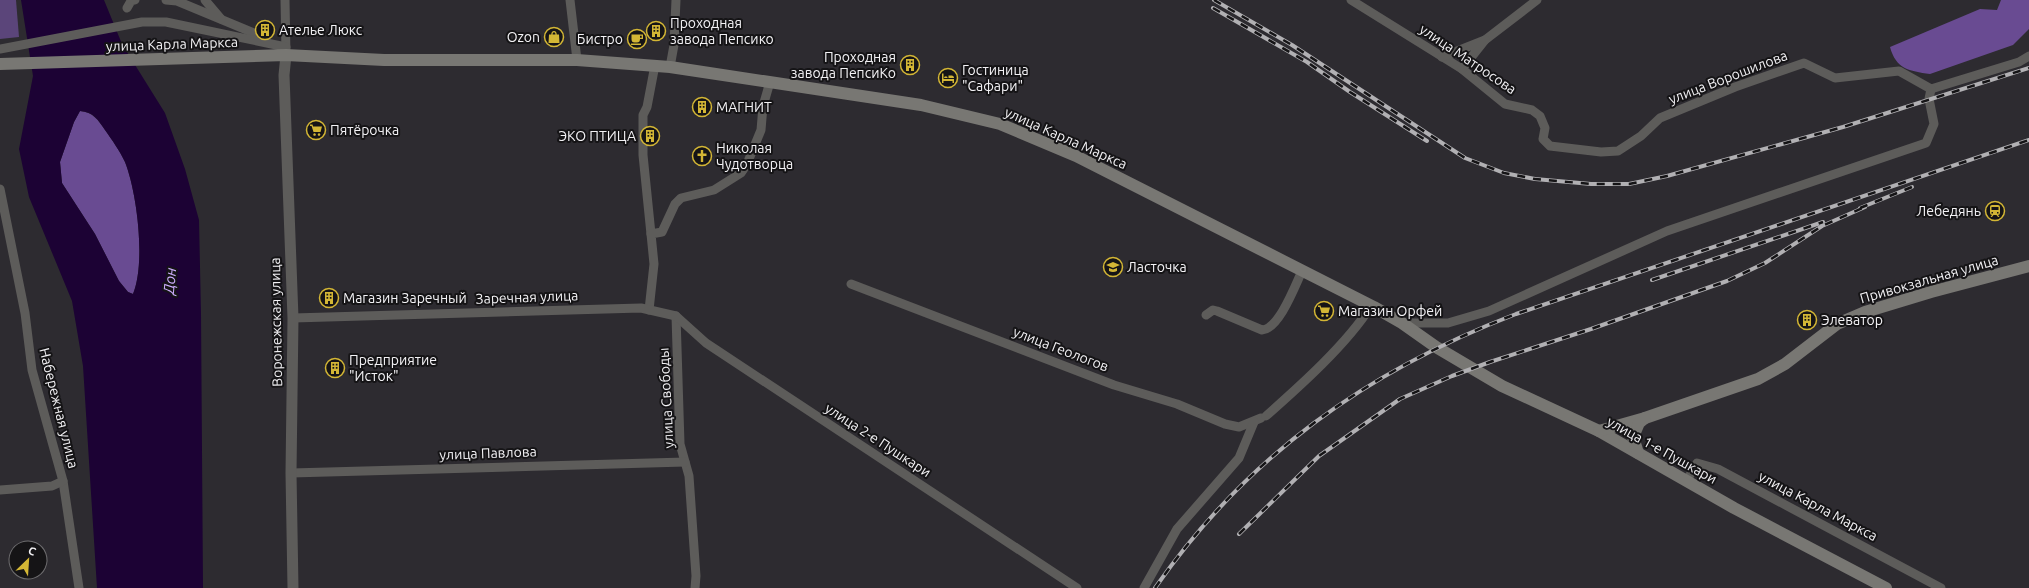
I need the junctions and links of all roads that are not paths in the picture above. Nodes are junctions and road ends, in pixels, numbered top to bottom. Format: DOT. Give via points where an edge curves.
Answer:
graph roads {
  1 [pos="135,0"];
  2 [pos="166,0"];
  3 [pos="205,0"];
  4 [pos="285,0"];
  5 [pos="570,0"];
  6 [pos="676,0"];
  7 [pos="1351,0"];
  8 [pos="1537,0"];
  9 [pos="177,1"];
  10 [pos="127,8"];
  11 [pos="222,20"];
  12 [pos="1485,40"];
  13 [pos="0,49"];
  14 [pos="267,50"];
  15 [pos="286,51"];
  16 [pos="2029,56"];
  17 [pos="1442,57"];
  18 [pos="577,60"];
  19 [pos="0,64"];
  20 [pos="655,65"];
  21 [pos="670,67"];
  22 [pos="1462,70"];
  23 [pos="770,82"];
  24 [pos="1930,89"];
  25 [pos="1532,110"];
  26 [pos="0,189"];
  27 [pos="652,234"];
  28 [pos="2029,266"];
  29 [pos="1302,271"];
  30 [pos="851,284"];
  31 [pos="1371,306"];
  32 [pos="649,310"];
  33 [pos="1206,315"];
  34 [pos="676,316"];
  35 [pos="293,318"];
  36 [pos="1402,324"];
  37 [pos="1436,347"];
  38 [pos="1645,418"];
  39 [pos="1260,419"];
  40 [pos="1599,431"];
  41 [pos="1638,453"];
  42 [pos="685,462"];
  43 [pos="291,473"];
  44 [pos="1687,480"];
  45 [pos="63,481"];
  46 [pos="0,490"];
  47 [pos="1871,584"];
  48 [pos="79,588"];
  49 [pos="293,588"];
  50 [pos="695,588"];
  51 [pos="1078,588"];
  52 [pos="1144,588"];
  53 [pos="1886,588"];
  54 [pos="1941,588"];
  1 -- 10 [label="street" via="131,1"];
  2 -- 9 [label="street"];
  3 -- 11 [label="street"];
  4 -- 15 [label="street"];
  5 -- 18 [label="street"];
  6 -- 21 [label="street" via="674,45"];
  7 -- 17 [label="street, улица Матросова"];
  8 -- 12 [label="street"];
  9 -- 11 [label="street"];
  11 -- 14 [label="street" via="266,38"];
  12 -- 17 [label="street"];
  12 -- 22 [label="street"];
  13 -- 14 [label="street, улица Карла Маркса" via="142,22 166,22"];
  14 -- 15 [label="main road, улица Карла Маркса"];
  14 -- 19 [label="main road, улица Карла Маркса" via="167,59"];
  15 -- 18 [label="main road, улица Карла Маркса" via="384,60"];
  15 -- 35 [label="street, Воронежская улица" via="284,75"];
  16 -- 24 [label="street" via="2019,62"];
  17 -- 22 [label="street, улица Матросова"];
  18 -- 20 [label="main road, улица Карла Маркса"];
  20 -- 21 [label="main road, улица Карла Маркса"];
  20 -- 27 [label="street" via="647,108 643,115 643,155"];
  21 -- 23 [label="main road, улица Карла Маркса"];
  22 -- 25 [label="street, улица Матросова" via="1505,104"];
  23 -- 27 [label="street" via="763,106 761,130 741,173 714,190 681,198 675,204 662,232"];
  23 -- 29 [label="main road, улица Карла Маркса" via="921,105 1000,124 1076,156"];
  24 -- 25 [label="street, улица Ворошилова" via="1899,71 1835,78 1804,63 1735,87 1660,118 1641,136 1618,151 1606,152 1550,146 1543,140 1545,128 1540,116"];
  24 -- 36 [label="street" via="1934,124 1926,143 1667,231 1489,311 1448,322"];
  26 -- 45 [label="street, Набережная улица" via="25,313 32,370"];
  27 -- 32 [label="street" via="654,264"];
  28 -- 38 [label="main road, Привокзальная улица" via="1865,312 1837,324 1785,364 1764,376"];
  29 -- 31 [label="main road, улица Карла Маркса"];
  29 -- 33 [label="street" via="1277,321 1266,330 1213,310"];
  30 -- 39 [label="street, улица Геологов" via="1225,424 1239,427"];
  31 -- 36 [label="main road, улица Карла Маркса"];
  31 -- 39 [label="street" via="1344,340"];
  32 -- 34 [label="street, Заречная улица"];
  32 -- 35 [label="street, Заречная улица" via="640,308"];
  34 -- 42 [label="street, улица Свободы" via="680,444"];
  34 -- 51 [label="street, улица 2-е Пушкари" via="706,343"];
  35 -- 43 [label="street, Воронежская улица"];
  36 -- 37 [label="main road, улица Карла Маркса"];
  37 -- 40 [label="main road, улица 1-е Пушкари" via="1502,386"];
  38 -- 40 [label="main road, Привокзальная улица"];
  38 -- 41 [label="main road" via="1633,437"];
  39 -- 52 [label="street" via="1239,458 1177,529"];
  40 -- 41 [label="main road, улица 1-е Пушкари"];
  41 -- 44 [label="main road, улица 1-е Пушкари"];
  42 -- 43 [label="street, улица Павлова"];
  42 -- 50 [label="street, улица Свободы" via="689,476"];
  43 -- 49 [label="street, Воронежская улица"];
  44 -- 47 [label="main road, улица 1-е Пушкари"];
  44 -- 54 [label="street, улица Карла Маркса" via="1698,463 1718,469"];
  45 -- 46 [label="street" via="52,486"];
  45 -- 48 [label="street, Набережная улица"];
  47 -- 53 [label="main road, улица 1-е Пушкари"];
}
